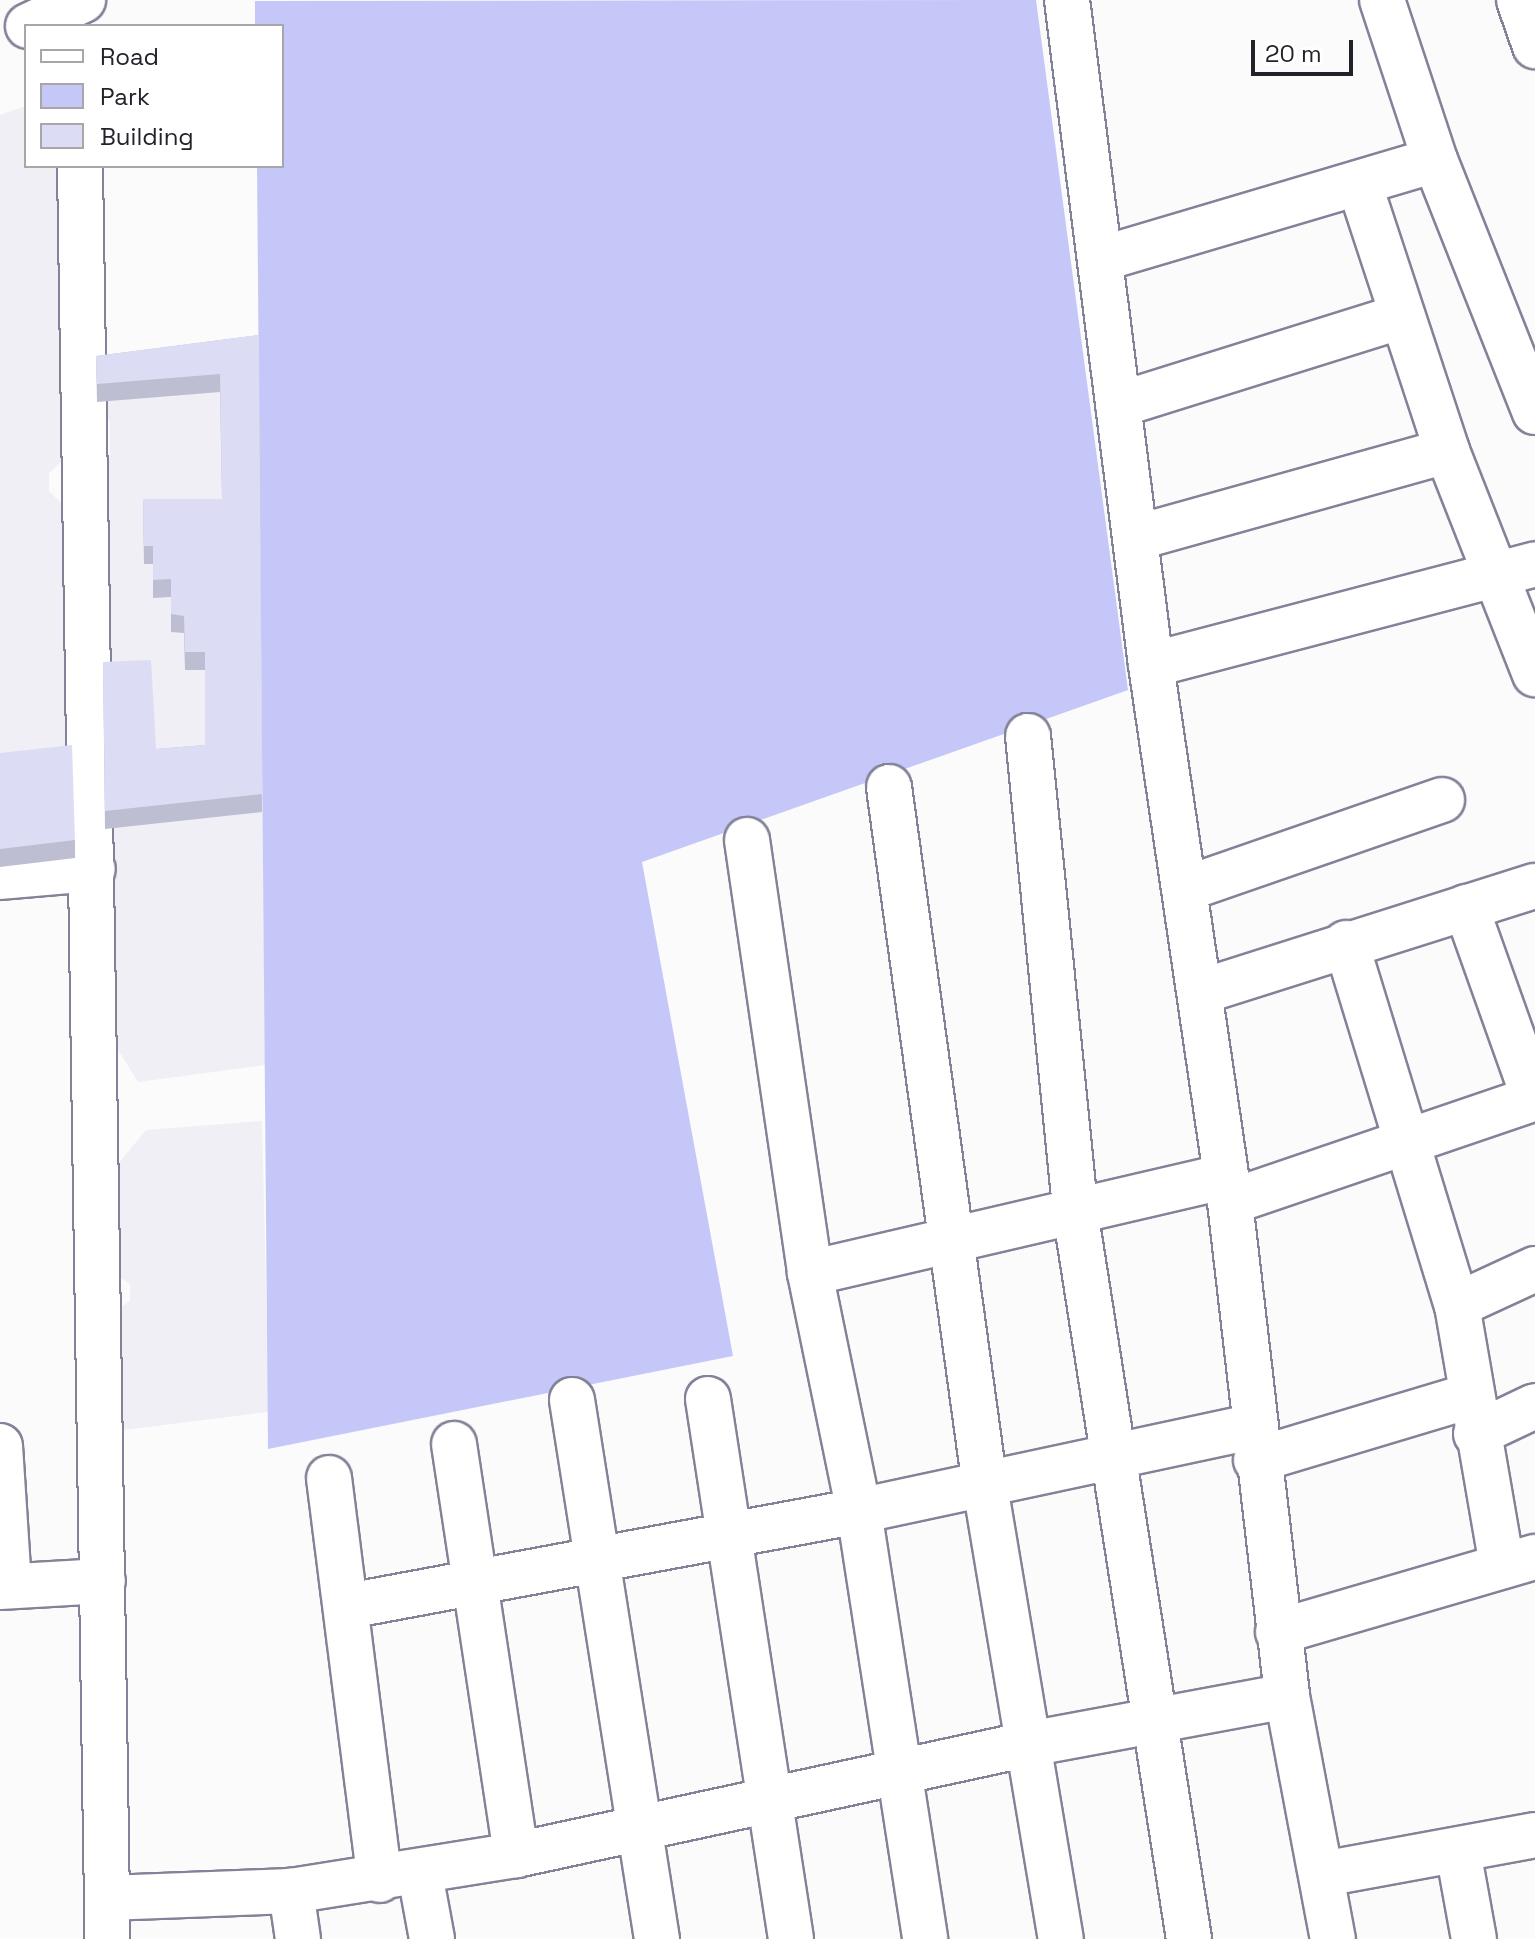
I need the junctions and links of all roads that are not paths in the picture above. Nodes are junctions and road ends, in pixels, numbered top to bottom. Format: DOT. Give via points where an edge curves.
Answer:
graph roads {
  1 [pos="1067,0"];
  2 [pos="1382,0"];
  3 [pos="1519,0"];
  4 [pos="80,10"];
  5 [pos="34,24"];
  6 [pos="24,27"];
  7 [pos="0,39"];
  8 [pos="1535,46"];
  9 [pos="1435,160"];
  10 [pos="80,168"];
  11 [pos="1359,183"];
  12 [pos="1101,259"];
  13 [pos="1402,316"];
  14 [pos="1118,405"];
  15 [pos="1535,412"];
  16 [pos="1447,451"];
  17 [pos="1135,538"];
  18 [pos="1517,569"];
  19 [pos="1151,665"];
  20 [pos="1535,674"];
  21 [pos="1028,736"];
  22 [pos="889,787"];
  23 [pos="1442,800"];
  24 [pos="747,840"];
  25 [pos="93,869"];
  26 [pos="0,877"];
  27 [pos="1535,886"];
  28 [pos="1185,889"];
  29 [pos="1466,907"];
  30 [pos="1346,943"];
  31 [pos="1200,992"];
  32 [pos="1534,1098"];
  33 [pos="1408,1138"];
  34 [pos="1228,1189"];
  35 [pos="1075,1211"];
  36 [pos="951,1240"];
  37 [pos="1535,1269"];
  38 [pos="810,1273"];
  39 [pos="1457,1305"];
  40 [pos="708,1399"];
  41 [pos="572,1400"];
  42 [pos="1535,1406"];
  43 [pos="1473,1415"];
  44 [pos="454,1444"];
  45 [pos="1254,1444"];
  46 [pos="0,1446"];
  47 [pos="1113,1458"];
  48 [pos="329,1478"];
  49 [pos="985,1486"];
  50 [pos="859,1511"];
  51 [pos="727,1537"];
  52 [pos="599,1558"];
  53 [pos="1518,1561"];
  54 [pos="103,1581"];
  55 [pos="473,1585"];
  56 [pos="4,1586"];
  57 [pos="348,1606"];
  58 [pos="1278,1632"];
  59 [pos="1287,1696"];
  60 [pos="1150,1723"];
  61 [pos="1028,1744"];
  62 [pos="899,1774"];
  63 [pos="768,1802"];
  64 [pos="637,1830"];
  65 [pos="1535,1835"];
  66 [pos="1458,1851"];
  67 [pos="516,1855"];
  68 [pos="1323,1874"];
  69 [pos="400,1877"];
  70 [pos="291,1891"];
  71 [pos="107,1918"];
  72 [pos="298,1939"];
  73 [pos="432,1939"];
  74 [pos="657,1939"];
  75 [pos="791,1939"];
  76 [pos="925,1939"];
  77 [pos="1061,1939"];
  78 [pos="1189,1939"];
  79 [pos="1333,1939"];
  80 [pos="1474,1939"];
  1 -- 12 [label="street"];
  2 -- 9 [label="street"];
  3 -- 8 [label="street"];
  4 -- 5 [label="street"];
  6 -- 7 [label="street"];
  9 -- 11 [label="street"];
  9 -- 15 [label="street"];
  10 -- 25 [label="street"];
  11 -- 12 [label="street"];
  11 -- 13 [label="street"];
  12 -- 14 [label="street"];
  13 -- 14 [label="street"];
  13 -- 16 [label="street"];
  14 -- 17 [label="street"];
  16 -- 17 [label="street"];
  16 -- 18 [label="street"];
  17 -- 19 [label="street"];
  18 -- 19 [label="street"];
  18 -- 20 [label="street"];
  19 -- 28 [label="street"];
  21 -- 35 [label="street"];
  22 -- 36 [label="street"];
  23 -- 28 [label="street"];
  24 -- 38 [label="street"];
  25 -- 26 [label="street"];
  25 -- 54 [label="street"];
  27 -- 29 [label="street"];
  28 -- 31 [label="street"];
  29 -- 30 [label="street"];
  29 -- 32 [label="street"];
  30 -- 31 [label="street"];
  30 -- 33 [label="street"];
  31 -- 34 [label="street"];
  32 -- 33 [label="street"];
  33 -- 34 [label="street"];
  33 -- 39 [label="street"];
  34 -- 35 [label="street"];
  34 -- 45 [label="street"];
  35 -- 36 [label="street"];
  35 -- 47 [label="street"];
  36 -- 38 [label="street"];
  36 -- 49 [label="street"];
  37 -- 39 [label="street"];
  38 -- 50 [label="street"];
  39 -- 43 [label="street"];
  40 -- 51 [label="street"];
  41 -- 52 [label="street"];
  42 -- 43 [label="street"];
  43 -- 45 [label="street"];
  43 -- 53 [label="street"];
  44 -- 55 [label="street"];
  45 -- 47 [label="street"];
  45 -- 58 [label="street"];
  46 -- 56 [label="street"];
  47 -- 49 [label="street"];
  47 -- 60 [label="street"];
  48 -- 57 [label="street"];
  49 -- 50 [label="street"];
  49 -- 61 [label="street"];
  50 -- 51 [label="street"];
  50 -- 62 [label="street"];
  51 -- 52 [label="street"];
  51 -- 63 [label="street"];
  52 -- 55 [label="street"];
  52 -- 64 [label="street"];
  53 -- 58 [label="street"];
  54 -- 56 [label="street"];
  54 -- 71 [label="street"];
  55 -- 57 [label="street"];
  55 -- 67 [label="street"];
  57 -- 69 [label="street"];
  58 -- 59 [label="street"];
  59 -- 60 [label="street"];
  59 -- 68 [label="street"];
  60 -- 61 [label="street"];
  60 -- 78 [label="street"];
  61 -- 62 [label="street"];
  61 -- 77 [label="street"];
  62 -- 63 [label="street"];
  62 -- 76 [label="street"];
  63 -- 64 [label="street"];
  63 -- 75 [label="street"];
  64 -- 67 [label="street"];
  64 -- 74 [label="street"];
  65 -- 66 [label="street"];
  66 -- 68 [label="street"];
  66 -- 80 [label="street"];
  67 -- 69 [label="street"];
  68 -- 79 [label="street"];
  69 -- 70 [label="street"];
  69 -- 73 [label="street"];
  70 -- 71 [label="street"];
  70 -- 72 [label="street"];
}
